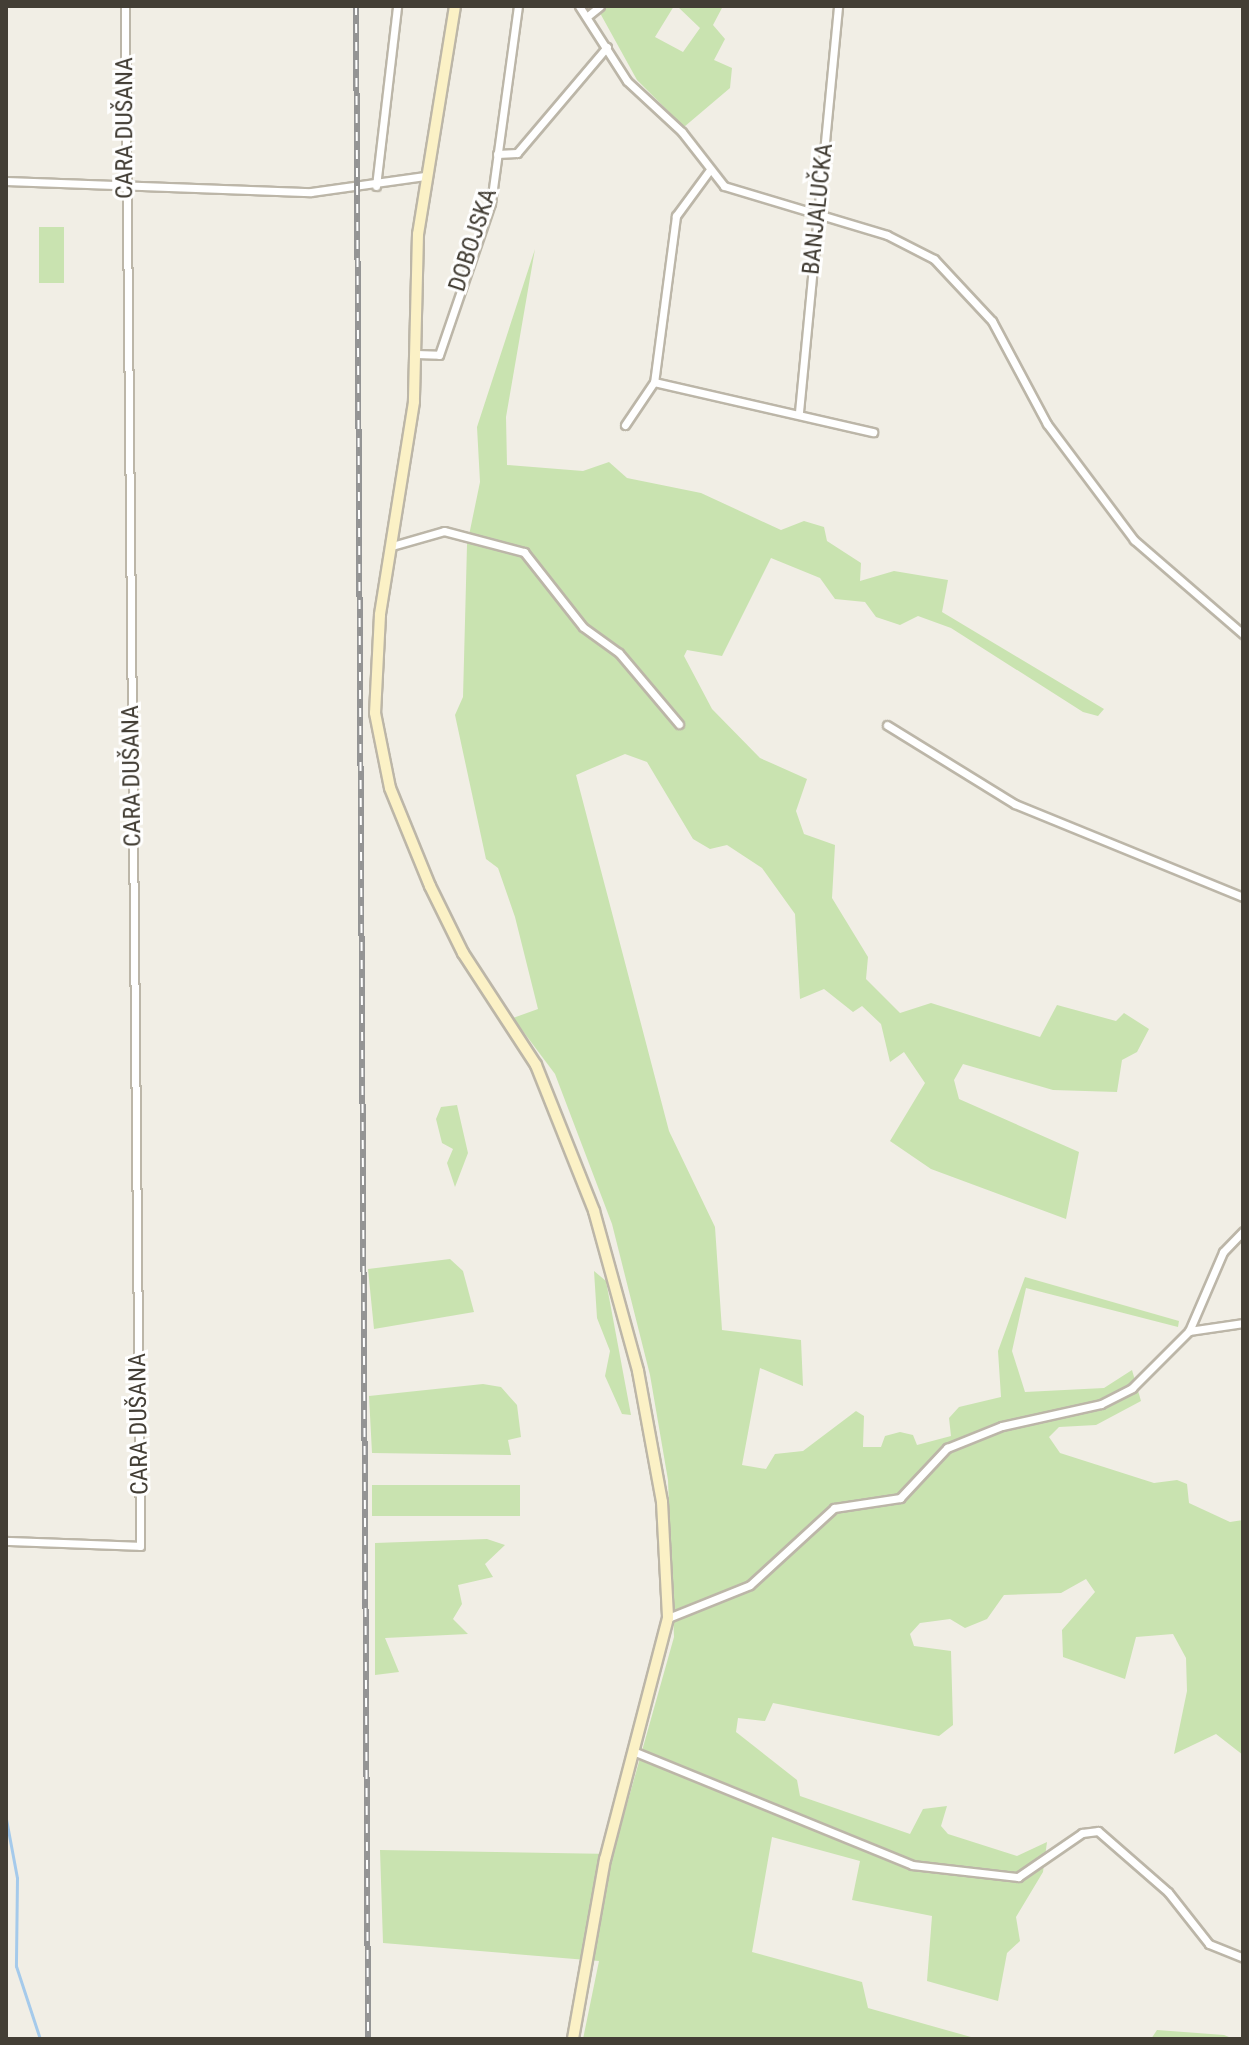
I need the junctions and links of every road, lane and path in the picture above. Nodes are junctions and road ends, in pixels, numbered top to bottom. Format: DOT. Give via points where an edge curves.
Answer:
graph roads {
  1 [pos="125,6"];
  2 [pos="397,6"];
  3 [pos="455,6"];
  4 [pos="518,6"];
  5 [pos="579,6"];
  6 [pos="600,6"];
  7 [pos="838,6"];
  8 [pos="589,15"];
  9 [pos="607,47"];
  10 [pos="497,154"];
  11 [pos="709,171"];
  12 [pos="425,176"];
  13 [pos="6,181"];
  14 [pos="125,184"];
  15 [pos="376,186"];
  16 [pos="817,211"];
  17 [pos="416,354"];
  18 [pos="654,382"];
  19 [pos="799,412"];
  20 [pos="625,425"];
  21 [pos="873,432"];
  22 [pos="392,546"];
  23 [pos="1243,634"];
  24 [pos="679,724"];
  25 [pos="887,725"];
  26 [pos="1243,897"];
  27 [pos="1243,1231"];
  28 [pos="1243,1323"];
  29 [pos="1189,1331"];
  30 [pos="6,1541"];
  31 [pos="668,1618"];
  32 [pos="633,1751"];
  33 [pos="1243,1958"];
  34 [pos="573,2039"];
  1 -- 14 [label="street, CARA DUŠANA"];
  2 -- 15 [label="street"];
  3 -- 12 [label="main road"];
  4 -- 10 [label="street, DOBOJSKA"];
  5 -- 8 [label="street"];
  6 -- 8 [label="street"];
  7 -- 16 [label="street, BANJALUČKA"];
  8 -- 9 [label="street"];
  9 -- 10 [label="street" via="517,153"];
  9 -- 11 [label="street" via="627,81 682,132"];
  10 -- 17 [label="street, DOBOJSKA" via="491,203 439,355"];
  11 -- 16 [label="street" via="742,193"];
  11 -- 18 [label="street" via="676,216"];
  12 -- 15 [label="street"];
  12 -- 17 [label="main road"];
  13 -- 14 [label="street"];
  14 -- 15 [label="street" via="311,192"];
  14 -- 30 [label="street, CARA DUŠANA" via="140,1546"];
  16 -- 19 [label="street, BANJALUČKA"];
  16 -- 23 [label="street" via="906,242 958,282 992,321 1047,424 1134,540"];
  17 -- 22 [label="main road"];
  18 -- 19 [label="street"];
  18 -- 20 [label="street"];
  19 -- 21 [label="street"];
  22 -- 24 [label="street" via="444,531 524,552 583,627 619,653"];
  22 -- 31 [label="main road" via="374,670 386,773 463,953 536,1065 594,1211 646,1415 662,1502"];
  25 -- 26 [label="street" via="1015,804"];
  27 -- 29 [label="street" via="1223,1252"];
  28 -- 29 [label="street"];
  29 -- 31 [label="street" via="1116,1398 947,1448 900,1498 834,1508 750,1585"];
  31 -- 32 [label="main road"];
  32 -- 33 [label="street" via="912,1865 1018,1877 1082,1833 1098,1831 1168,1892 1209,1944"];
  32 -- 34 [label="main road"];
}
